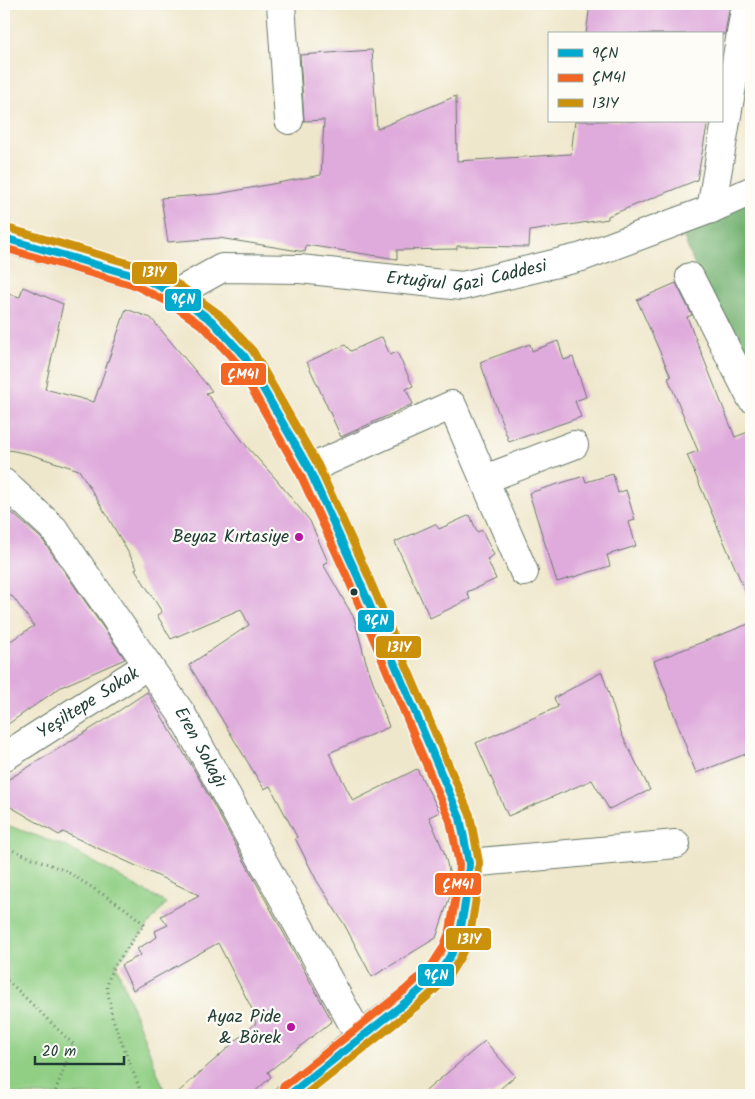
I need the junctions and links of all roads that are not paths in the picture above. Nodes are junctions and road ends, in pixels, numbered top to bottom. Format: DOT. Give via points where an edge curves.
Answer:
graph roads {
  1 [pos="281,4"];
  2 [pos="746,4"];
  3 [pos="290,120"];
  4 [pos="751,192"];
  5 [pos="710,209"];
  6 [pos="4,238"];
  7 [pos="690,277"];
  8 [pos="175,294"];
  9 [pos="751,398"];
  10 [pos="574,446"];
  11 [pos="309,468"];
  12 [pos="485,480"];
  13 [pos="4,483"];
  14 [pos="524,572"];
  15 [pos="148,665"];
  16 [pos="4,757"];
  17 [pos="676,844"];
  18 [pos="469,863"];
  19 [pos="360,1037"];
  20 [pos="289,1095"];
  1 -- 3 [label="street"];
  2 -- 5 [label="street"];
  4 -- 5 [label="street, Ertuğrul Gazi Caddesi"];
  5 -- 8 [label="street, Ertuğrul Gazi Caddesi" via="582,257 462,286 300,269 222,268"];
  6 -- 8 [label="street" via="142,278"];
  7 -- 9 [label="street"];
  8 -- 11 [label="street" via="212,321 245,357"];
  10 -- 12 [label="street"];
  11 -- 12 [label="street" via="452,405"];
  11 -- 18 [label="street" via="460,818"];
  12 -- 14 [label="street"];
  13 -- 15 [label="street, Eren Sokağı" via="54,529"];
  15 -- 16 [label="street, Yeşiltepe Sokak"];
  15 -- 19 [label="street, Eren Sokağı" via="181,714"];
  17 -- 18 [label="street"];
  18 -- 19 [label="street" via="460,933 452,953 440,972"];
  19 -- 20 [label="street"];
}
